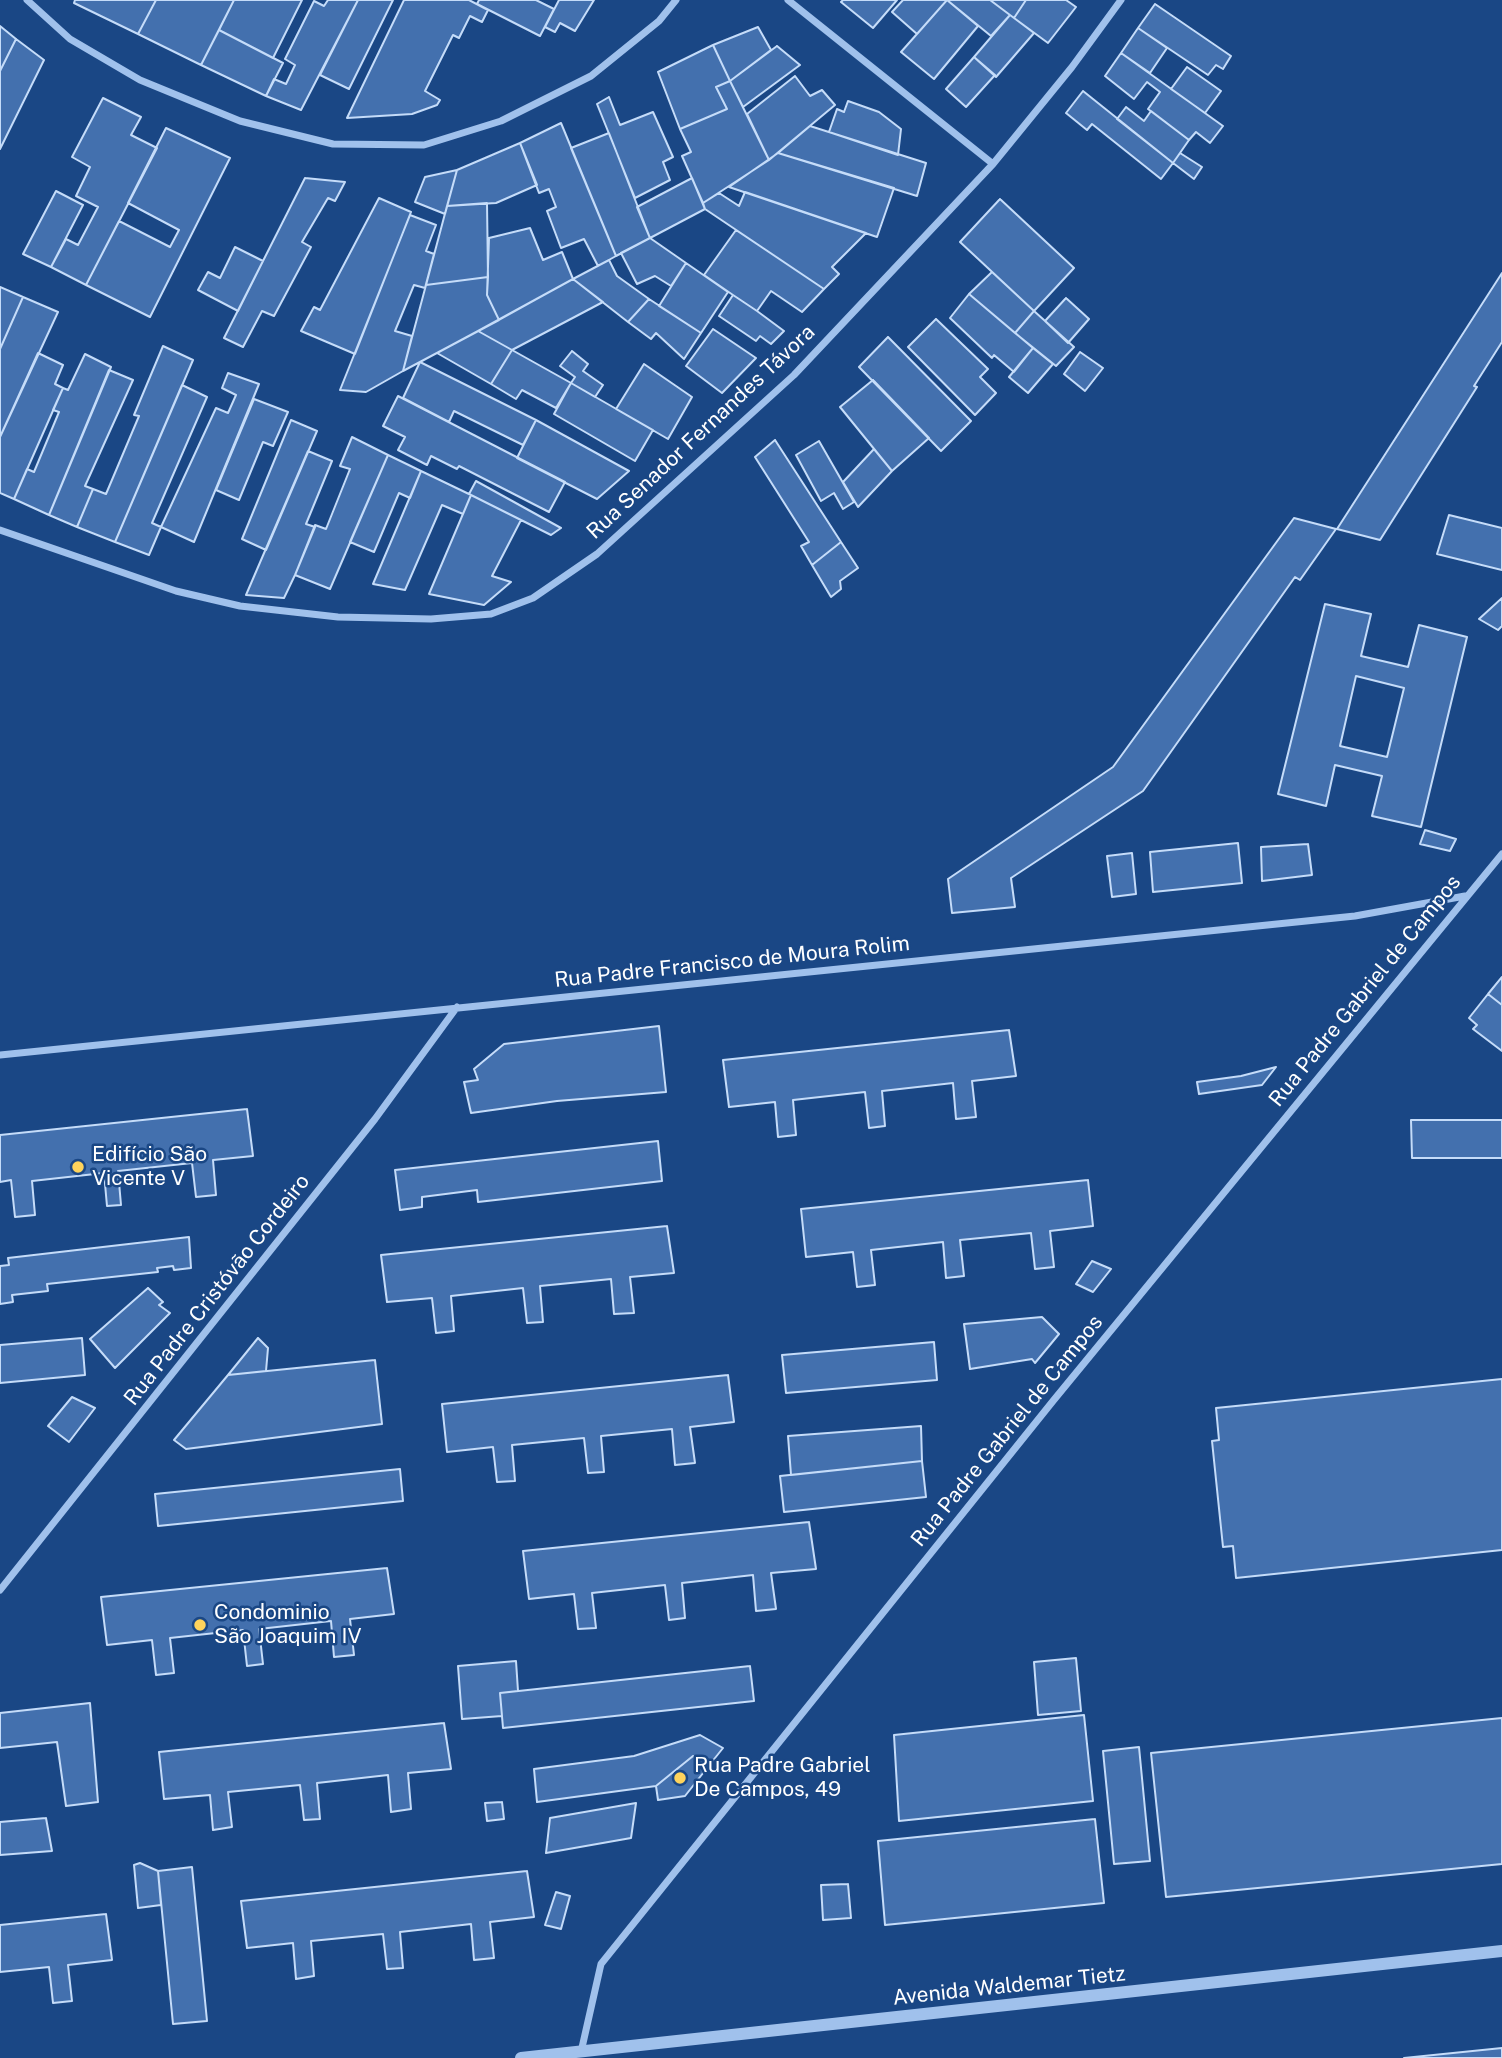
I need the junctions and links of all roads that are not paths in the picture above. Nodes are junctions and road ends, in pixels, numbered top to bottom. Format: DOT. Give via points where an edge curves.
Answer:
graph roads {
  1 [pos="27,0"];
  2 [pos="676,0"];
  3 [pos="788,0"];
  4 [pos="1121,0"];
  5 [pos="993,164"];
  6 [pos="0,530"];
  7 [pos="1502,854"];
  8 [pos="1466,896"];
  9 [pos="457,1007"];
  10 [pos="0,1055"];
  11 [pos="0,1590"];
  12 [pos="1502,1951"];
  13 [pos="581,2052"];
  14 [pos="521,2058"];
  1 -- 2 [label="street" via="70,39 140,80 240,121 333,144 398,145 424,145 501,121 591,76 659,21"];
  3 -- 5 [label="street"];
  4 -- 5 [label="street, Rua Senador Fernandes Távora"];
  5 -- 6 [label="street, Rua Senador Fernandes Távora" via="794,375 702,461 597,554 533,598 491,614 430,619 338,617 240,606 176,591"];
  7 -- 8 [label="street, Rua Padre Gabriel de Campos"];
  8 -- 9 [label="street, Rua Padre Francisco de Moura Rolim" via="1354,916"];
  8 -- 13 [label="street, Rua Padre Gabriel de Campos" via="601,1964"];
  9 -- 10 [label="street, Rua Padre Francisco de Moura Rolim"];
  9 -- 11 [label="street, Rua Padre Cristóvão Cordeiro" via="375,1119"];
  12 -- 13 [label="street, Avenida Waldemar Tietz"];
  13 -- 14 [label="street, Avenida Waldemar Tietz"];
}
